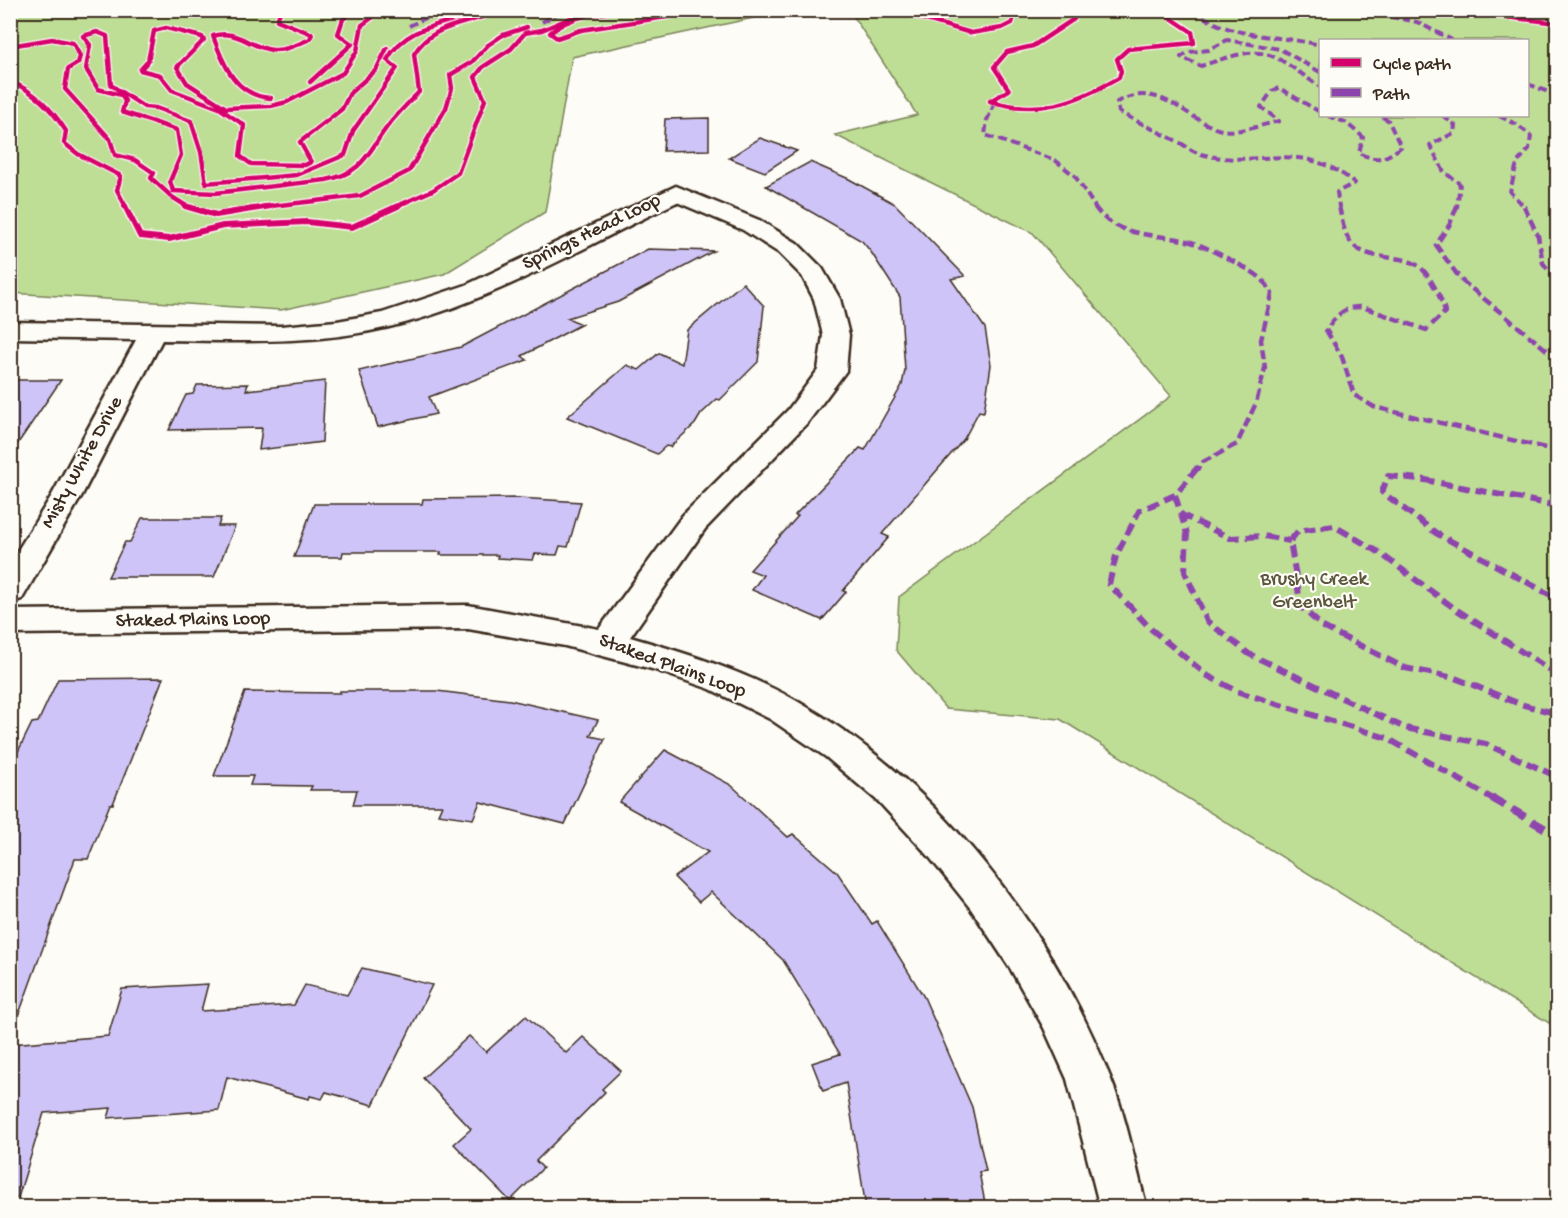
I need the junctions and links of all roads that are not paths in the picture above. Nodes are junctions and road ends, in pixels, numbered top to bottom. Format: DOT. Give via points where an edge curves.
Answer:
graph roads {
  1 [pos="10,330"];
  2 [pos="153,333"];
  3 [pos="10,591"];
  4 [pos="10,622"];
  5 [pos="608,642"];
  6 [pos="1124,1208"];
  1 -- 2 [label="street, Springs Head Loop"];
  2 -- 3 [label="street, Misty White Drive" via="67,495"];
  2 -- 5 [label="street, Springs Head Loop" via="281,334 387,320 475,290 676,193 751,225 788,248 813,273 827,299 836,335 832,371 798,416 694,522"];
  4 -- 5 [label="street, Staked Plains Loop" via="468,617"];
  5 -- 6 [label="street, Staked Plains Loop" via="723,681 785,712 863,765 916,816 988,898 1038,975 1088,1075"];
}
